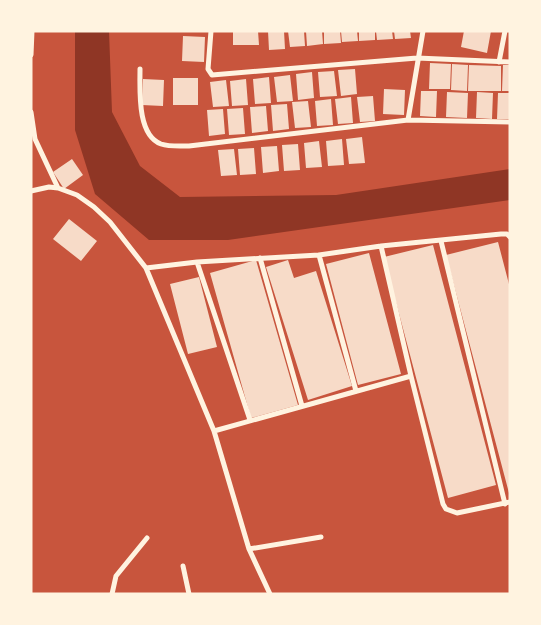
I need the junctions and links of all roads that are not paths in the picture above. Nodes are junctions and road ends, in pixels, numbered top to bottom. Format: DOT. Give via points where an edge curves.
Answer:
graph roads {
  1 [pos="32,31"];
  2 [pos="212,31"];
  3 [pos="423,31"];
  4 [pos="505,31"];
  5 [pos="31,55"];
  6 [pos="417,58"];
  7 [pos="499,62"];
  8 [pos="510,62"];
  9 [pos="140,69"];
  10 [pos="31,112"];
  11 [pos="408,120"];
  12 [pos="510,122"];
  13 [pos="58,188"];
  14 [pos="31,192"];
  15 [pos="510,237"];
  16 [pos="441,241"];
  17 [pos="381,246"];
  18 [pos="319,255"];
  19 [pos="260,258"];
  20 [pos="197,262"];
  21 [pos="146,268"];
  22 [pos="410,376"];
  23 [pos="356,391"];
  24 [pos="302,406"];
  25 [pos="250,420"];
  26 [pos="214,430"];
  27 [pos="507,503"];
  28 [pos="321,537"];
  29 [pos="147,538"];
  30 [pos="249,549"];
  31 [pos="183,566"];
  32 [pos="112,594"];
  33 [pos="189,594"];
  34 [pos="270,594"];
  1 -- 5 [label="street"];
  2 -- 6 [label="street" via="208,69 212,76"];
  3 -- 6 [label="street"];
  4 -- 7 [label="street"];
  6 -- 7 [label="street"];
  6 -- 11 [label="street"];
  7 -- 8 [label="street"];
  9 -- 11 [label="street" via="147,134 164,145 189,146"];
  10 -- 13 [label="street" via="35,139"];
  11 -- 12 [label="street"];
  13 -- 14 [label="street"];
  13 -- 21 [label="street" via="77,195 100,212"];
  15 -- 16 [label="street" via="501,234"];
  16 -- 17 [label="street"];
  16 -- 27 [label="street"];
  17 -- 18 [label="street"];
  17 -- 22 [label="street"];
  18 -- 19 [label="street"];
  18 -- 23 [label="street"];
  19 -- 20 [label="street"];
  19 -- 24 [label="street"];
  20 -- 21 [label="street"];
  20 -- 25 [label="street"];
  21 -- 26 [label="street"];
  22 -- 23 [label="street"];
  22 -- 27 [label="street" via="446,509 457,513"];
  23 -- 24 [label="street"];
  24 -- 25 [label="street"];
  25 -- 26 [label="street"];
  26 -- 30 [label="street"];
  28 -- 30 [label="street"];
  29 -- 32 [label="street" via="116,576"];
  30 -- 34 [label="street"];
  31 -- 33 [label="street"];
}
